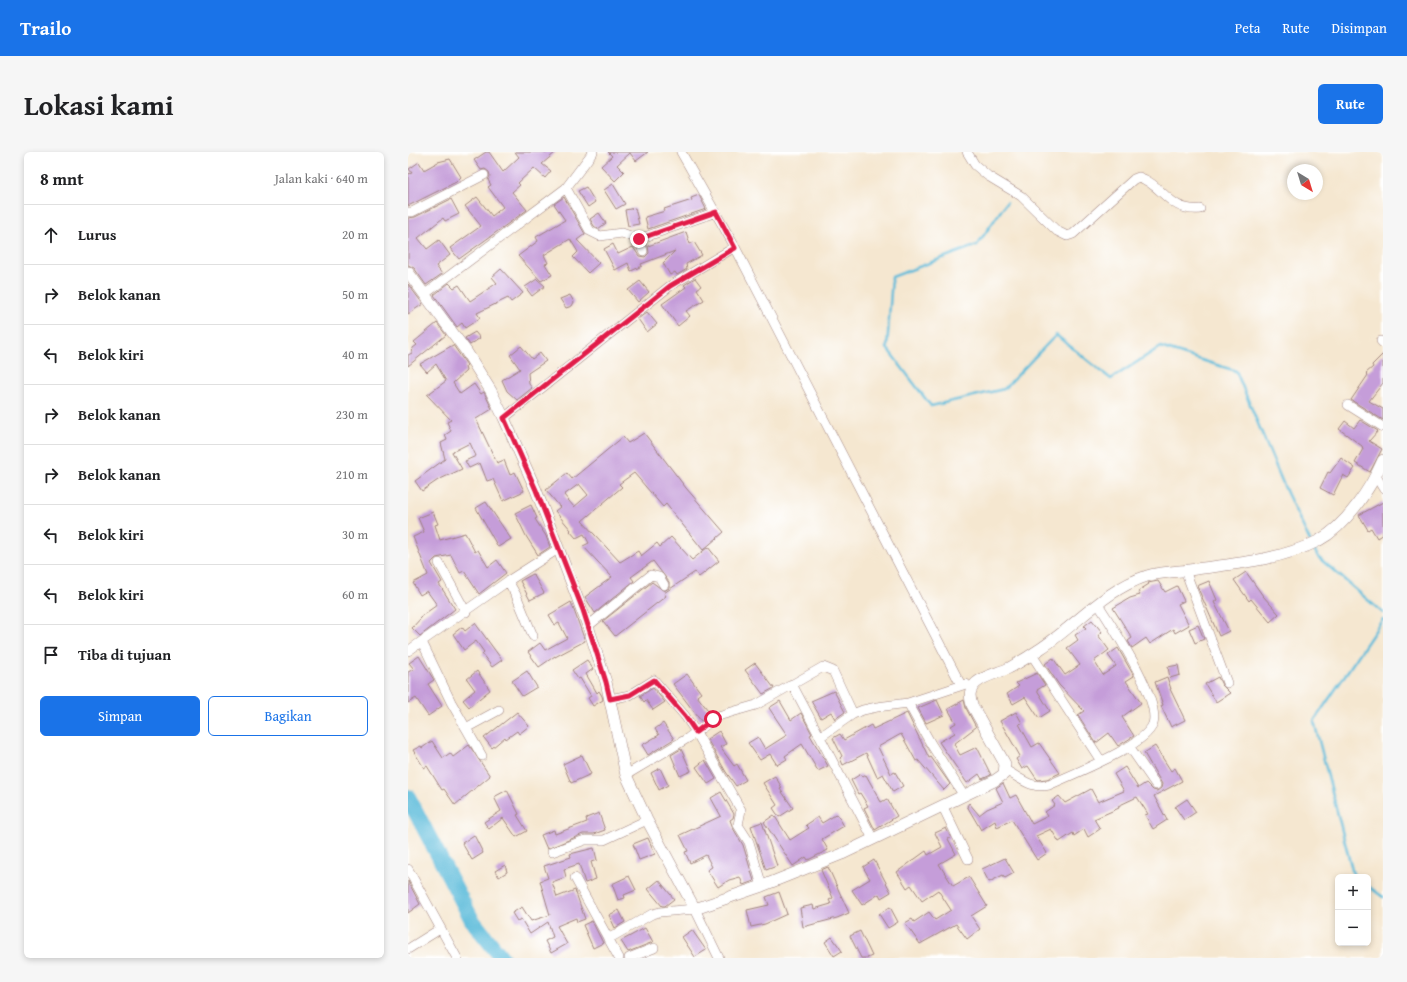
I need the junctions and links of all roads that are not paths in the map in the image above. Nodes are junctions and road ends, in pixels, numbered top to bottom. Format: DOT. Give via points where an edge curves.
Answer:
graph roads {
  1 [pos="593,152"];
  2 [pos="681,152"];
  3 [pos="967,152"];
  4 [pos="484,175"];
  5 [pos="566,188"];
  6 [pos="1200,210"];
  7 [pos="408,212"];
  8 [pos="716,212"];
  9 [pos="639,239"];
  10 [pos="735,248"];
  11 [pos="643,251"];
  12 [pos="408,272"];
  13 [pos="425,294"];
  14 [pos="1348,406"];
  15 [pos="504,418"];
  16 [pos="1383,427"];
  17 [pos="1383,460"];
  18 [pos="1376,476"];
  19 [pos="1383,488"];
  20 [pos="558,549"];
  21 [pos="439,563"];
  22 [pos="1185,570"];
  23 [pos="508,581"];
  24 [pos="664,585"];
  25 [pos="1098,604"];
  26 [pos="466,612"];
  27 [pos="588,626"];
  28 [pos="533,636"];
  29 [pos="422,642"];
  30 [pos="408,651"];
  31 [pos="1032,655"];
  32 [pos="1227,683"];
  33 [pos="792,684"];
  34 [pos="961,685"];
  35 [pos="973,686"];
  36 [pos="610,699"];
  37 [pos="908,703"];
  38 [pos="499,710"];
  39 [pos="853,714"];
  40 [pos="466,728"];
  41 [pos="696,732"];
  42 [pos="820,737"];
  43 [pos="1129,746"];
  44 [pos="482,756"];
  45 [pos="1100,761"];
  46 [pos="1005,770"];
  47 [pos="626,775"];
  48 [pos="1156,785"];
  49 [pos="964,796"];
  50 [pos="943,807"];
  51 [pos="646,820"];
  52 [pos="873,839"];
  53 [pos="552,852"];
  54 [pos="968,859"];
  55 [pos="408,869"];
  56 [pos="575,878"];
  57 [pos="762,886"];
  58 [pos="695,909"];
  59 [pos="440,929"];
  60 [pos="608,939"];
  61 [pos="654,948"];
  62 [pos="408,949"];
  63 [pos="457,958"];
  64 [pos="619,958"];
  65 [pos="629,958"];
  66 [pos="719,958"];
  1 -- 5 [label="street"];
  2 -- 8 [label="street"];
  3 -- 6 [label="street" via="975,165 988,176 1022,196 1057,232 1067,236 1073,234 1138,177 1147,181 1177,206"];
  4 -- 7 [label="street"];
  5 -- 9 [label="street" via="590,230 600,236 622,233"];
  5 -- 13 [label="street"];
  8 -- 9 [label="street"];
  8 -- 10 [label="street"];
  9 -- 11 [label="street"];
  10 -- 15 [label="street" via="670,286"];
  10 -- 34 [label="street"];
  12 -- 13 [label="street"];
  13 -- 15 [label="street" via="466,351 491,391"];
  14 -- 16 [label="street"];
  15 -- 20 [label="street" via="536,490"];
  17 -- 18 [label="street"];
  18 -- 19 [label="street"];
  18 -- 22 [label="street" via="1352,510 1329,534 1298,550 1238,564"];
  20 -- 23 [label="street"];
  20 -- 27 [label="street"];
  21 -- 26 [label="street"];
  22 -- 25 [label="street" via="1137,580"];
  22 -- 32 [label="street"];
  23 -- 26 [label="street"];
  23 -- 28 [label="street"];
  24 -- 27 [label="street" via="659,577 651,575"];
  25 -- 31 [label="street"];
  25 -- 43 [label="street" via="1133,661 1152,708 1153,723 1149,731"];
  26 -- 29 [label="street"];
  27 -- 36 [label="street"];
  29 -- 30 [label="street"];
  29 -- 40 [label="street"];
  31 -- 35 [label="street" via="981,679"];
  31 -- 45 [label="street"];
  33 -- 39 [label="street" via="818,669 828,668 832,671"];
  33 -- 41 [label="street" via="756,704 718,716"];
  33 -- 42 [label="street"];
  34 -- 35 [label="street"];
  34 -- 37 [label="street"];
  35 -- 46 [label="street" via="969,697 1003,760"];
  36 -- 41 [label="street" via="630,695 654,680"];
  36 -- 47 [label="street"];
  37 -- 39 [label="street" via="877,707"];
  37 -- 49 [label="street"];
  38 -- 40 [label="street"];
  39 -- 42 [label="street"];
  40 -- 44 [label="street"];
  41 -- 47 [label="street"];
  41 -- 57 [label="street" via="741,810 738,825 749,842"];
  42 -- 52 [label="street"];
  43 -- 45 [label="street"];
  43 -- 48 [label="street"];
  45 -- 46 [label="street" via="1039,787"];
  46 -- 49 [label="street" via="1004,774 994,781"];
  47 -- 51 [label="street"];
  49 -- 50 [label="street"];
  50 -- 52 [label="street"];
  50 -- 54 [label="street"];
  51 -- 53 [label="street" via="604,840 585,840"];
  51 -- 58 [label="street"];
  52 -- 57 [label="street"];
  55 -- 59 [label="street"];
  56 -- 60 [label="street"];
  57 -- 58 [label="street"];
  58 -- 60 [label="street" via="652,914"];
  58 -- 66 [label="street"];
  59 -- 62 [label="street"];
  59 -- 63 [label="street"];
  60 -- 64 [label="street"];
  61 -- 65 [label="street"];
}
